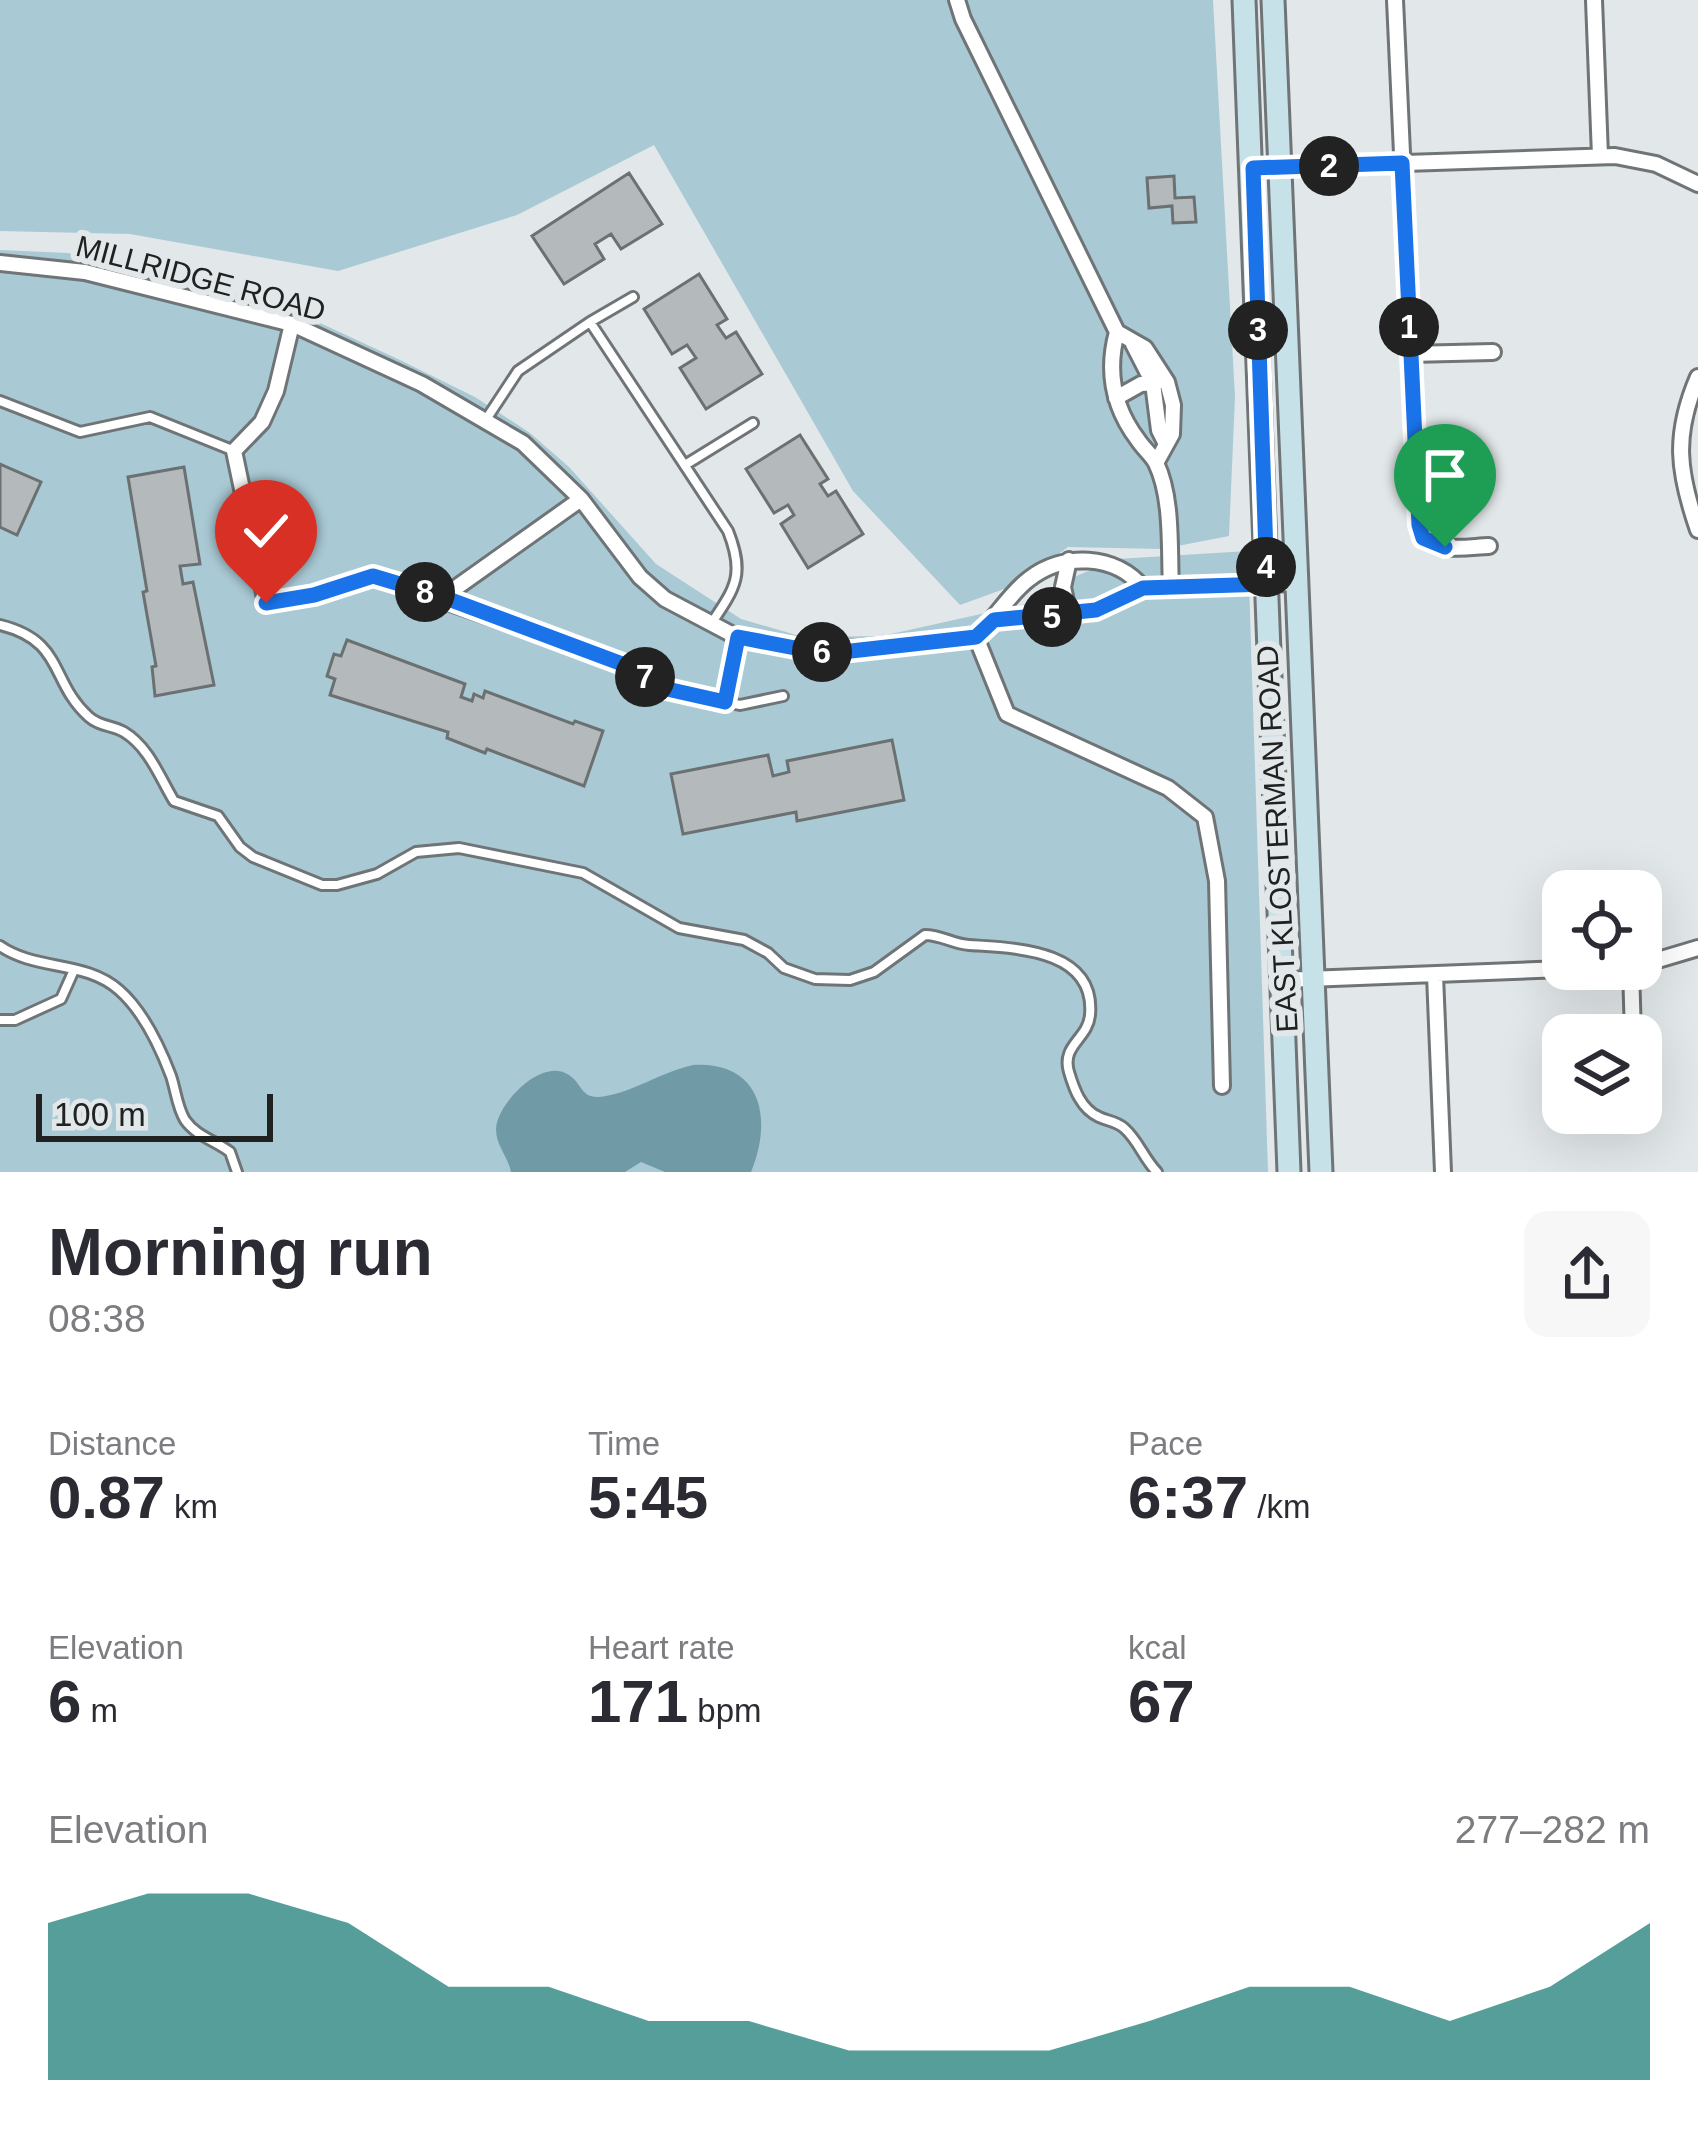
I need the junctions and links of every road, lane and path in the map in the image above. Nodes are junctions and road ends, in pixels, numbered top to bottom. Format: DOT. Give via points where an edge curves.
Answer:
graph roads {
  1 [pos="957,0"];
  2 [pos="1244,0"];
  3 [pos="1273,0"];
  4 [pos="1395,0"];
  5 [pos="1594,0"];
  6 [pos="1600,156"];
  7 [pos="1402,163"];
  8 [pos="1280,167"];
  9 [pos="1253,168"];
  10 [pos="1698,184"];
  11 [pos="0,263"];
  12 [pos="633,297"];
  13 [pos="590,322"];
  14 [pos="292,324"];
  15 [pos="1117,332"];
  16 [pos="1493,352"];
  17 [pos="1410,354"];
  18 [pos="1698,377"];
  19 [pos="1160,383"];
  20 [pos="1116,398"];
  21 [pos="0,401"];
  22 [pos="485,421"];
  23 [pos="752,423"];
  24 [pos="234,451"];
  25 [pos="1156,463"];
  26 [pos="685,465"];
  27 [pos="581,499"];
  28 [pos="1698,530"];
  29 [pos="1489,546"];
  30 [pos="1069,560"];
  31 [pos="1295,583"];
  32 [pos="1267,584"];
  33 [pos="1172,587"];
  34 [pos="1143,588"];
  35 [pos="443,597"];
  36 [pos="1069,615"];
  37 [pos="994,620"];
  38 [pos="0,625"];
  39 [pos="710,626"];
  40 [pos="738,637"];
  41 [pos="976,637"];
  42 [pos="600,656"];
  43 [pos="783,696"];
  44 [pos="725,702"];
  45 [pos="0,946"];
  46 [pos="1698,948"];
  47 [pos="1662,959"];
  48 [pos="74,970"];
  49 [pos="1542,970"];
  50 [pos="1435,975"];
  51 [pos="1313,979"];
  52 [pos="1282,980"];
  53 [pos="0,1020"];
  54 [pos="1222,1086"];
  55 [pos="237,1172"];
  56 [pos="1157,1172"];
  57 [pos="1289,1172"];
  58 [pos="1321,1172"];
  59 [pos="1443,1172"];
  1 -- 15 [label="street"];
  2 -- 9 [label="main road, EAST KLOSTERMAN ROAD"];
  3 -- 8 [label="main road, EAST KLOSTERMAN ROAD"];
  4 -- 7 [label="street"];
  5 -- 6 [label="street"];
  6 -- 7 [label="street"];
  6 -- 10 [label="street" via="1656,164"];
  7 -- 8 [label="street"];
  7 -- 17 [label="street"];
  8 -- 9 [label="street"];
  8 -- 31 [label="main road, EAST KLOSTERMAN ROAD"];
  9 -- 32 [label="main road, EAST KLOSTERMAN ROAD"];
  11 -- 14 [label="street, MILLRIDGE ROAD" via="85,272"];
  12 -- 13 [label="lane"];
  13 -- 22 [label="lane" via="518,371"];
  13 -- 26 [label="lane"];
  14 -- 22 [label="street, MILLRIDGE ROAD"];
  14 -- 24 [label="street" via="262,422"];
  15 -- 19 [label="street" via="1145,348"];
  15 -- 20 [label="street"];
  16 -- 17 [label="street"];
  17 -- 29 [label="street" via="1423,538 1435,546"];
  18 -- 28 [label="street" via="1680,458"];
  19 -- 20 [label="street"];
  19 -- 25 [label="street" via="1174,405 1172,434"];
  20 -- 25 [label="street"];
  21 -- 24 [label="lane" via="80,432 150,417"];
  22 -- 27 [label="street, MILLRIDGE ROAD" via="523,443"];
  23 -- 26 [label="lane"];
  24 -- 35 [label="street" via="266,603 373,576"];
  25 -- 33 [label="street"];
  26 -- 39 [label="lane" via="739,559 732,594"];
  27 -- 35 [label="street"];
  27 -- 39 [label="street, MILLRIDGE ROAD" via="640,577"];
  30 -- 34 [label="street" via="1105,562"];
  30 -- 36 [label="street"];
  30 -- 37 [label="street" via="1027,580"];
  31 -- 32 [label="street"];
  31 -- 51 [label="main road, EAST KLOSTERMAN ROAD"];
  32 -- 33 [label="street"];
  32 -- 52 [label="main road, EAST KLOSTERMAN ROAD"];
  33 -- 34 [label="street"];
  34 -- 36 [label="street"];
  35 -- 42 [label="street"];
  36 -- 37 [label="street"];
  37 -- 41 [label="street"];
  38 -- 56 [label="lane" via="42,646 83,711 130,737 174,801 218,816 253,857 322,885 377,874 416,852 458,848 583,873 653,916 744,940 815,979 874,972 925,935 1042,952 1075,974 1089,999 1088,1023 1067,1053 1078,1095 1094,1115 1122,1126"];
  39 -- 40 [label="street, MILLRIDGE ROAD"];
  40 -- 41 [label="street, MILLRIDGE ROAD" via="816,652"];
  40 -- 44 [label="lane"];
  41 -- 54 [label="street" via="1007,714 1168,788 1205,817 1217,880"];
  42 -- 44 [label="lane" via="658,687"];
  43 -- 44 [label="lane"];
  45 -- 48 [label="lane"];
  46 -- 47 [label="street"];
  48 -- 53 [label="lane" via="62,999"];
  48 -- 55 [label="lane" via="105,979 136,1008 185,1120 230,1152"];
  49 -- 50 [label="street"];
  50 -- 51 [label="street"];
  50 -- 59 [label="street"];
  51 -- 52 [label="street"];
  51 -- 58 [label="main road, EAST KLOSTERMAN ROAD"];
  52 -- 57 [label="main road, EAST KLOSTERMAN ROAD"];
}
